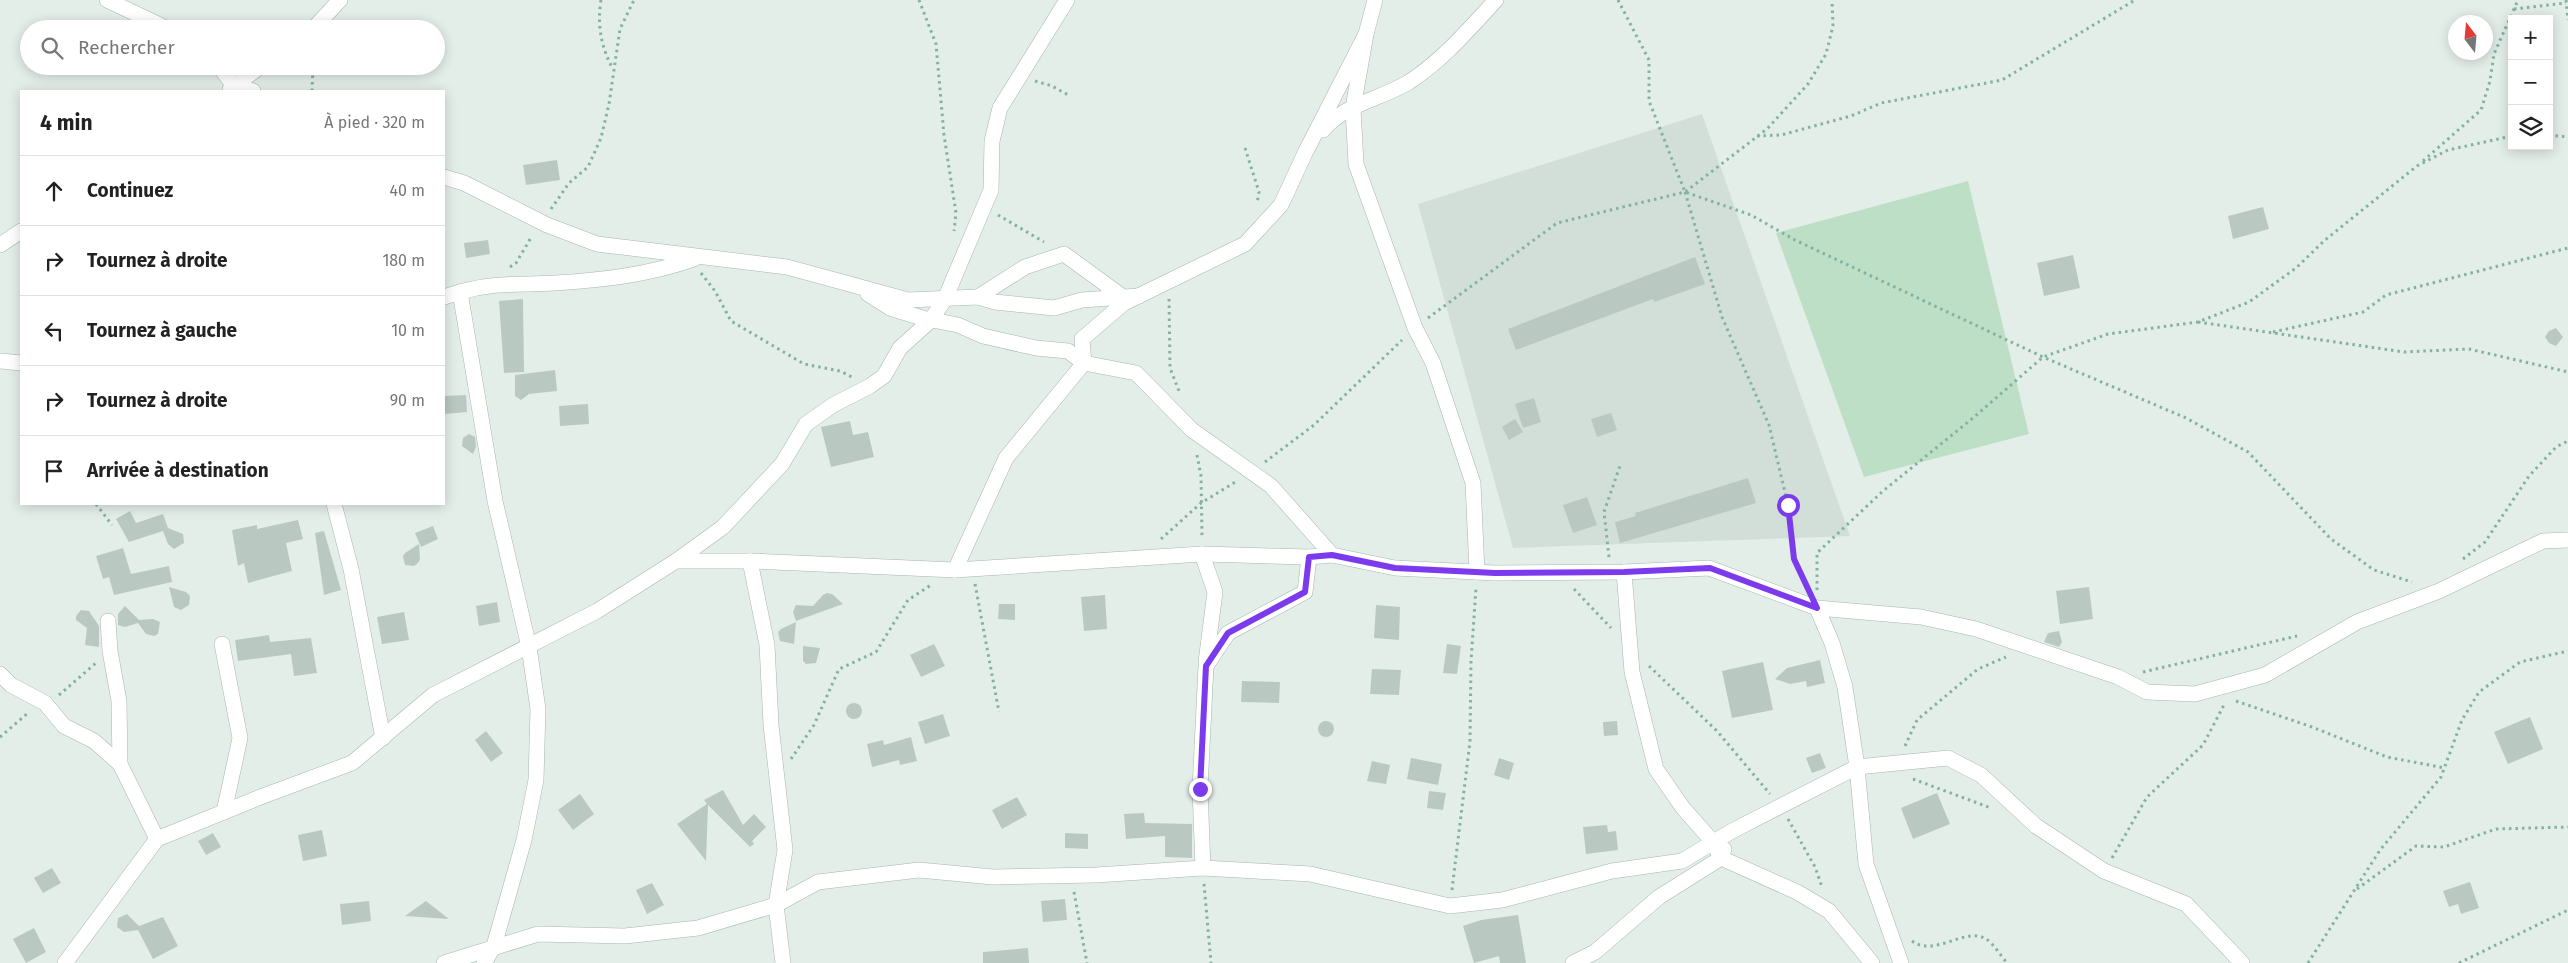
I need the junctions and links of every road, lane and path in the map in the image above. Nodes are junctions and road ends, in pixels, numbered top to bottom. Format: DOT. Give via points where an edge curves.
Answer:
graph roads {
  1 [pos="107,0"];
  2 [pos="340,0"];
  3 [pos="601,0"];
  4 [pos="634,0"];
  5 [pos="919,0"];
  6 [pos="1067,0"];
  7 [pos="1375,0"];
  8 [pos="1496,0"];
  9 [pos="1618,0"];
  10 [pos="1832,0"];
  11 [pos="2135,0"];
  12 [pos="2518,0"];
  13 [pos="2566,1"];
  14 [pos="2514,10"];
  15 [pos="149,20"];
  16 [pos="321,20"];
  17 [pos="2568,20"];
  18 [pos="1366,34"];
  19 [pos="613,69"];
  20 [pos="224,75"];
  21 [pos="248,75"];
  22 [pos="313,75"];
  23 [pos="1017,79"];
  24 [pos="230,88"];
  25 [pos="245,90"];
  26 [pos="312,90"];
  27 [pos="1070,96"];
  28 [pos="1353,108"];
  29 [pos="2553,135"];
  30 [pos="1756,136"];
  31 [pos="2508,137"];
  32 [pos="2568,137"];
  33 [pos="1245,148"];
  34 [pos="1304,153"];
  35 [pos="2416,166"];
  36 [pos="445,177"];
  37 [pos="991,190"];
  38 [pos="1685,192"];
  39 [pos="541,222"];
  40 [pos="1261,227"];
  41 [pos="20,232"];
  42 [pos="954,233"];
  43 [pos="0,246"];
  44 [pos="2568,248"];
  45 [pos="1064,254"];
  46 [pos="693,259"];
  47 [pos="487,284"];
  48 [pos="854,286"];
  49 [pos="460,292"];
  50 [pos="1139,296"];
  51 [pos="445,297"];
  52 [pos="1123,297"];
  53 [pos="978,298"];
  54 [pos="945,299"];
  55 [pos="931,320"];
  56 [pos="2198,322"];
  57 [pos="1415,328"];
  58 [pos="2270,333"];
  59 [pos="2043,357"];
  60 [pos="0,361"];
  61 [pos="20,363"];
  62 [pos="1084,364"];
  63 [pos="2568,372"];
  64 [pos="870,386"];
  65 [pos="2568,441"];
  66 [pos="1621,463"];
  67 [pos="1251,472"];
  68 [pos="97,505"];
  69 [pos="334,505"];
  70 [pos="112,526"];
  71 [pos="1160,540"];
  72 [pos="2568,540"];
  73 [pos="1202,554"];
  74 [pos="1332,555"];
  75 [pos="1309,557"];
  76 [pos="676,561"];
  77 [pos="750,561"];
  78 [pos="2456,564"];
  79 [pos="972,569"];
  80 [pos="955,570"];
  81 [pos="1477,572"];
  82 [pos="1618,572"];
  83 [pos="1558,573"];
  84 [pos="2439,591"];
  85 [pos="1817,608"];
  86 [pos="108,621"];
  87 [pos="2301,635"];
  88 [pos="222,644"];
  89 [pos="529,647"];
  90 [pos="2027,648"];
  91 [pos="1631,649"];
  92 [pos="2568,651"];
  93 [pos="1206,666"];
  94 [pos="0,674"];
  95 [pos="2118,678"];
  96 [pos="999,712"];
  97 [pos="382,738"];
  98 [pos="120,764"];
  99 [pos="1857,767"];
  100 [pos="2445,768"];
  101 [pos="1901,769"];
  102 [pos="777,781"];
  103 [pos="1781,806"];
  104 [pos="1993,809"];
  105 [pos="224,812"];
  106 [pos="2568,828"];
  107 [pos="1732,831"];
  108 [pos="157,839"];
  109 [pos="1713,842"];
  110 [pos="1720,858"];
  111 [pos="1202,868"];
  112 [pos="2104,871"];
  113 [pos="1070,875"];
  114 [pos="2355,891"];
  115 [pos="776,905"];
  116 [pos="1450,906"];
  117 [pos="2568,910"];
  118 [pos="1829,911"];
  119 [pos="1907,937"];
  120 [pos="494,946"];
  121 [pos="65,963"];
  122 [pos="444,963"];
  123 [pos="484,963"];
  124 [pos="783,963"];
  125 [pos="1087,963"];
  126 [pos="1211,963"];
  127 [pos="1573,963"];
  128 [pos="1872,963"];
  129 [pos="1901,963"];
  130 [pos="2006,963"];
  131 [pos="2242,963"];
  132 [pos="2308,963"];
  133 [pos="2459,963"];
  1 -- 15 [label="street"];
  2 -- 16 [label="street"];
  3 -- 19 [label="path" via="599,35"];
  4 -- 19 [label="path" via="620,29"];
  5 -- 42 [label="path" via="936,44 944,135 956,213"];
  6 -- 23 [label="street"];
  7 -- 18 [label="street"];
  8 -- 28 [label="street" via="1438,62 1408,82"];
  9 -- 38 [label="path" via="1649,60 1649,101"];
  10 -- 30 [label="path" via="1833,26 1826,54 1808,84"];
  11 -- 30 [label="path" via="2002,80 1881,104 1851,116 1781,135"];
  12 -- 14 [label="path"];
  13 -- 14 [label="path"];
  13 -- 17 [label="path"];
  14 -- 35 [label="path" via="2494,54 2481,110"];
  18 -- 28 [label="street"];
  18 -- 34 [label="street"];
  19 -- 39 [label="path" via="601,138 588,167 569,183"];
  20 -- 24 [label="street"];
  21 -- 24 [label="street"];
  22 -- 26 [label="path"];
  23 -- 27 [label="path" via="1052,86"];
  23 -- 37 [label="street" via="1000,108 992,141"];
  24 -- 25 [label="street"];
  28 -- 34 [label="street" via="1336,116"];
  28 -- 57 [label="street" via="1356,164"];
  29 -- 32 [label="path"];
  30 -- 38 [label="path"];
  31 -- 35 [label="path" via="2448,150"];
  33 -- 40 [label="path" via="1259,192 1257,209"];
  34 -- 40 [label="street" via="1281,205"];
  35 -- 56 [label="path" via="2325,240 2296,268 2249,302"];
  36 -- 39 [label="street" via="464,183"];
  37 -- 45 [label="path" via="996,213"];
  37 -- 54 [label="street"];
  38 -- 57 [label="path" via="1557,223"];
  38 -- 59 [label="path" via="1751,215 1796,240"];
  38 -- 85 [label="path" via="1722,317 1769,425 1788,505 1794,559"];
  39 -- 46 [label="street" via="598,244"];
  39 -- 47 [label="path" via="516,262"];
  40 -- 50 [label="street" via="1245,244"];
  41 -- 43 [label="street"];
  44 -- 58 [label="path" via="2386,295 2363,312"];
  45 -- 52 [label="street"];
  45 -- 53 [label="street" via="1024,267"];
  46 -- 47 [label="street" via="627,277"];
  46 -- 48 [label="street" via="787,267"];
  46 -- 64 [label="path" via="731,321 804,364 840,371"];
  47 -- 49 [label="street"];
  48 -- 54 [label="street" via="908,300"];
  48 -- 55 [label="street" via="890,308"];
  49 -- 51 [label="street"];
  49 -- 89 [label="street" via="496,501"];
  50 -- 52 [label="street"];
  50 -- 62 [label="street" via="1124,303 1082,339"];
  52 -- 53 [label="street" via="1082,300 1054,308"];
  53 -- 54 [label="street"];
  54 -- 55 [label="street"];
  55 -- 62 [label="street" via="1036,348 1068,351"];
  55 -- 64 [label="street" via="900,348 884,376"];
  56 -- 58 [label="path"];
  56 -- 59 [label="path" via="2108,334"];
  57 -- 67 [label="path" via="1314,425"];
  57 -- 81 [label="street" via="1432,363 1473,482"];
  58 -- 63 [label="path" via="2404,352 2469,349"];
  59 -- 84 [label="path" via="2186,418 2248,452 2332,539 2360,560 2374,570"];
  59 -- 85 [label="path" via="1883,491 1817,553"];
  60 -- 61 [label="street"];
  62 -- 67 [label="street" via="1136,373 1192,430"];
  62 -- 80 [label="street" via="1006,458"];
  64 -- 76 [label="street" via="832,405 806,424 782,464 723,527"];
  65 -- 78 [label="path" via="2556,448 2529,476 2485,542"];
  66 -- 82 [label="path" via="1604,512"];
  67 -- 71 [label="path" via="1201,503"];
  67 -- 74 [label="street" via="1271,486"];
  68 -- 70 [label="path"];
  69 -- 97 [label="street" via="351,569"];
  72 -- 84 [label="street" via="2543,541"];
  73 -- 75 [label="street"];
  73 -- 79 [label="street"];
  73 -- 93 [label="street" via="1215,592"];
  74 -- 75 [label="street"];
  74 -- 81 [label="street" via="1395,568"];
  75 -- 93 [label="street" via="1305,592 1228,633"];
  76 -- 77 [label="street"];
  76 -- 89 [label="street" via="597,611"];
  77 -- 80 [label="street"];
  77 -- 102 [label="street" via="768,645"];
  79 -- 80 [label="street"];
  79 -- 96 [label="path"];
  80 -- 102 [label="path" via="908,600 876,652 839,669 814,725"];
  81 -- 83 [label="street"];
  81 -- 116 [label="path" via="1470,740"];
  82 -- 83 [label="street"];
  82 -- 85 [label="street" via="1710,568"];
  82 -- 91 [label="street"];
  83 -- 91 [label="path"];
  84 -- 95 [label="street" via="2357,622 2265,675 2195,694 2146,692"];
  85 -- 90 [label="street" via="1921,616 1976,629"];
  85 -- 99 [label="street" via="1845,687"];
  86 -- 98 [label="street" via="119,701"];
  87 -- 95 [label="path"];
  88 -- 105 [label="street" via="240,738"];
  89 -- 97 [label="street" via="433,695"];
  89 -- 120 [label="street" via="538,709 536,780 524,840"];
  90 -- 95 [label="street"];
  90 -- 101 [label="path" via="1978,669 1917,720"];
  91 -- 103 [label="path" via="1717,731"];
  91 -- 109 [label="street" via="1632,672 1656,769 1683,808"];
  92 -- 100 [label="path" via="2520,662 2479,692 2462,720"];
  93 -- 111 [label="street" via="1200,789"];
  94 -- 98 [label="street" via="11,685 45,703 64,726 94,741"];
  97 -- 105 [label="street" via="352,764"];
  98 -- 108 [label="street"];
  99 -- 101 [label="street"];
  99 -- 103 [label="street"];
  99 -- 129 [label="street" via="1866,864"];
  100 -- 112 [label="path" via="2387,757 2228,698 2203,745 2147,797"];
  100 -- 114 [label="path" via="2380,850"];
  101 -- 104 [label="path"];
  101 -- 112 [label="street" via="1948,758 1981,775 2036,826"];
  102 -- 115 [label="street" via="785,850"];
  103 -- 107 [label="street"];
  103 -- 118 [label="path" via="1815,867"];
  105 -- 108 [label="street"];
  106 -- 114 [label="path" via="2496,829 2444,847 2416,846"];
  107 -- 109 [label="street"];
  107 -- 110 [label="street"];
  108 -- 121 [label="street"];
  109 -- 110 [label="street"];
  109 -- 116 [label="street" via="1682,861 1612,871 1502,900"];
  110 -- 118 [label="street" via="1797,892"];
  110 -- 127 [label="street" via="1659,897 1595,952"];
  111 -- 113 [label="street"];
  111 -- 116 [label="street" via="1310,874"];
  111 -- 126 [label="path"];
  112 -- 131 [label="street" via="2186,904"];
  113 -- 115 [label="street" via="993,877 919,870 818,882"];
  113 -- 125 [label="path"];
  114 -- 132 [label="path"];
  115 -- 120 [label="street" via="698,928 625,936 538,934"];
  115 -- 124 [label="street"];
  117 -- 133 [label="path"];
  118 -- 128 [label="street"];
  119 -- 130 [label="path" via="1915,943 1931,946 1974,936 1986,939"];
  120 -- 122 [label="street"];
  120 -- 123 [label="street"];
}
